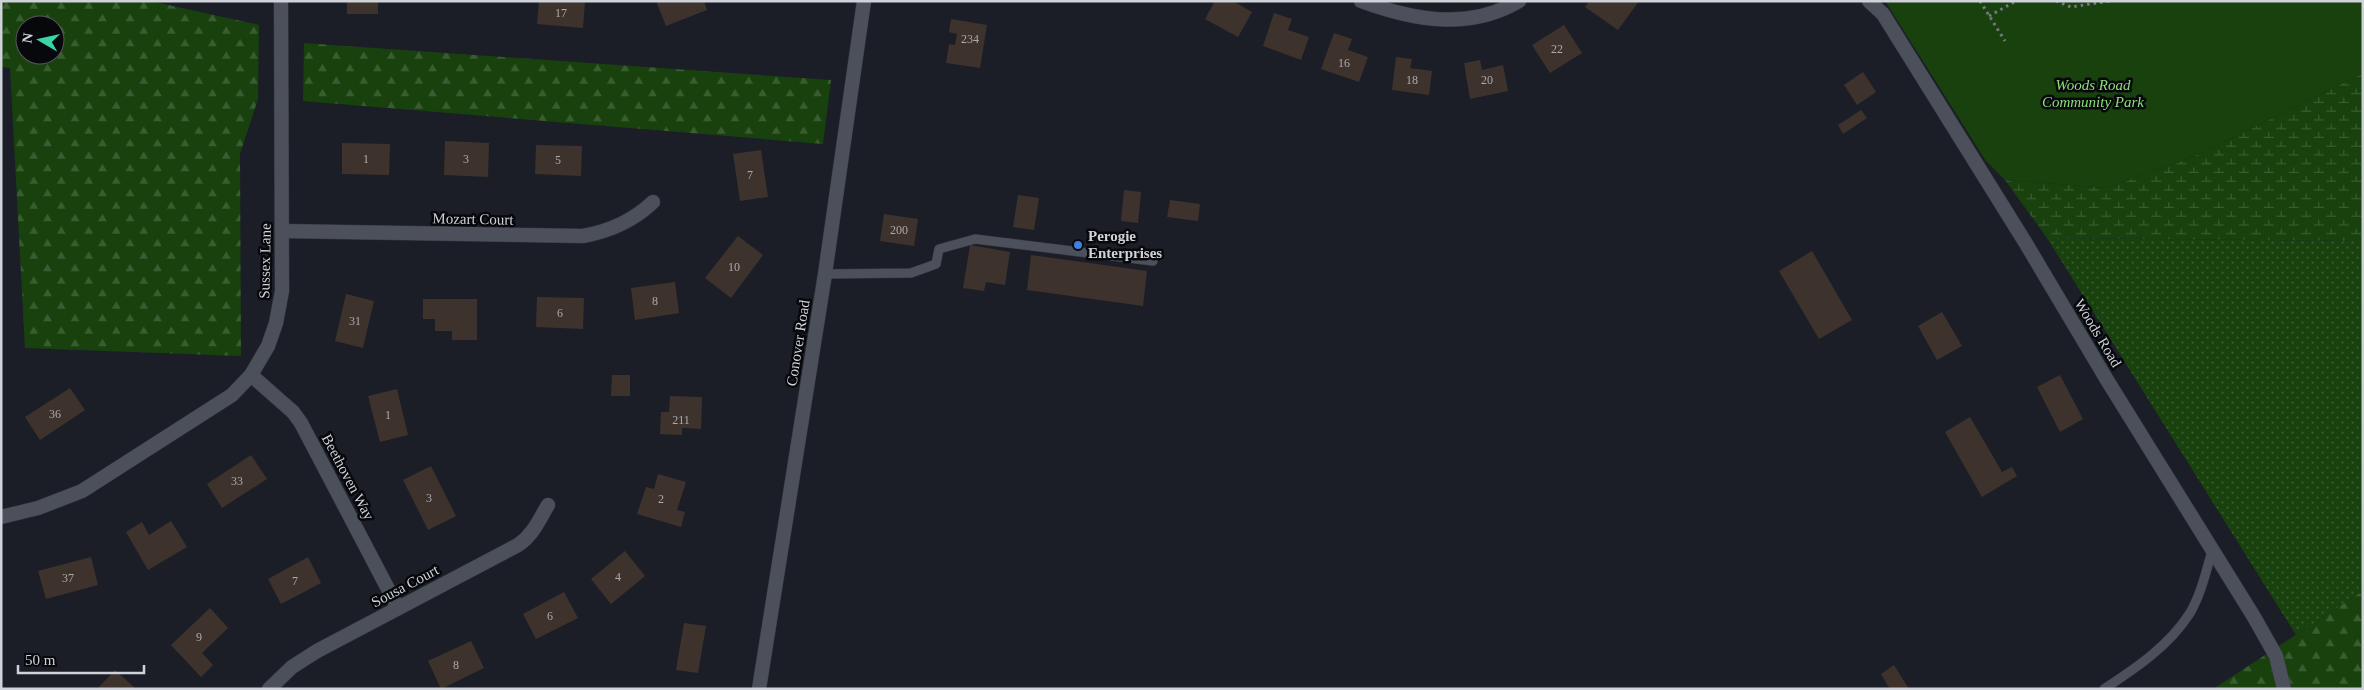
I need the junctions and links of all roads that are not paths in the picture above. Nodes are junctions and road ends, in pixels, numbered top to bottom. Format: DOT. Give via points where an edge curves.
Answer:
graph roads {
  1 [pos="281,1"];
  2 [pos="864,1"];
  3 [pos="1361,1"];
  4 [pos="1519,1"];
  5 [pos="1869,1"];
  6 [pos="654,202"];
  7 [pos="282,231"];
  8 [pos="1153,260"];
  9 [pos="825,274"];
  10 [pos="251,375"];
  11 [pos="548,506"];
  12 [pos="1,517"];
  13 [pos="2212,551"];
  14 [pos="398,608"];
  15 [pos="269,689"];
  16 [pos="759,689"];
  17 [pos="2104,689"];
  18 [pos="2284,689"];
  1 -- 7 [label="street, Sussex Lane"];
  2 -- 9 [label="street, Conover Road"];
  3 -- 4 [label="street" via="1410,17 1446,21 1491,12"];
  5 -- 13 [label="street, Woods Road" via="1883,14"];
  6 -- 7 [label="street, Mozart Court" via="626,222 598,234 583,236"];
  7 -- 10 [label="street, Sussex Lane" via="279,313 268,346"];
  8 -- 9 [label="lane" via="975,239 939,249 936,264 911,273"];
  9 -- 16 [label="street, Conover Road"];
  10 -- 12 [label="street, Sussex Lane" via="220,404 82,491 38,508"];
  10 -- 14 [label="street, Beethoven Way" via="301,424"];
  11 -- 14 [label="street, Sousa Court" via="526,540"];
  13 -- 17 [label="lane" via="2202,586 2190,612 2176,631 2144,662"];
  13 -- 18 [label="street, Woods Road" via="2276,656"];
  14 -- 15 [label="street, Sousa Court" via="305,658"];
}
